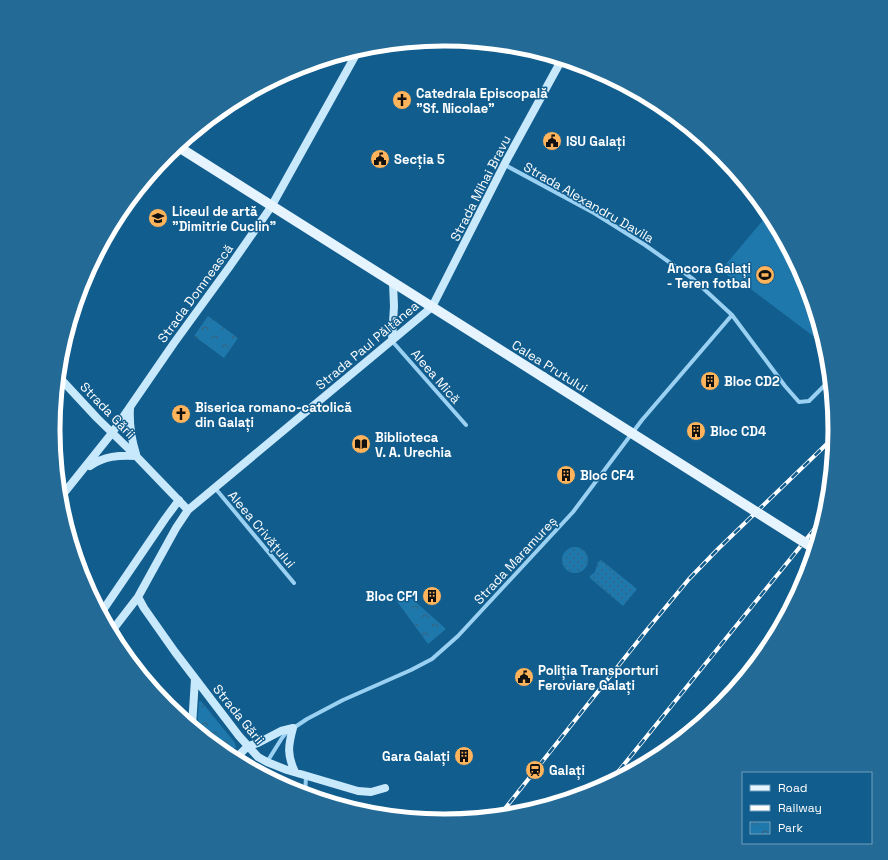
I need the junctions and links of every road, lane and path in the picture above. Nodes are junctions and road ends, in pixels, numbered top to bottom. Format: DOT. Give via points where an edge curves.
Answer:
graph roads {
  1 [pos="355,57"];
  2 [pos="559,64"];
  3 [pos="182,149"];
  4 [pos="504,164"];
  5 [pos="271,206"];
  6 [pos="393,283"];
  7 [pos="432,307"];
  8 [pos="732,315"];
  9 [pos="392,340"];
  10 [pos="63,381"];
  11 [pos="825,385"];
  12 [pos="130,408"];
  13 [pos="466,425"];
  14 [pos="112,433"];
  15 [pos="136,456"];
  16 [pos="81,472"];
  17 [pos="215,487"];
  18 [pos="65,492"];
  19 [pos="179,500"];
  20 [pos="188,510"];
  21 [pos="810,545"];
  22 [pos="294,583"];
  23 [pos="138,597"];
  24 [pos="104,608"];
  25 [pos="115,627"];
  26 [pos="195,679"];
  27 [pos="192,720"];
  28 [pos="293,728"];
  29 [pos="248,746"];
  30 [pos="239,755"];
  31 [pos="267,762"];
  32 [pos="296,772"];
  33 [pos="306,775"];
  34 [pos="305,788"];
  35 [pos="385,788"];
  1 -- 5 [label="main road, Strada Domnească"];
  2 -- 4 [label="main road, Strada Mihai Bravu"];
  3 -- 5 [label="main road, Calea Prutului"];
  4 -- 7 [label="main road, Strada Mihai Bravu"];
  4 -- 8 [label="street, Strada Alexandru Davila" via="594,213 645,245 693,279"];
  5 -- 6 [label="main road, Calea Prutului"];
  5 -- 12 [label="main road, Strada Domnească"];
  6 -- 7 [label="main road, Calea Prutului"];
  6 -- 9 [label="main road"];
  7 -- 9 [label="main road, Strada Paul Păltânea"];
  7 -- 21 [label="main road, Calea Prutului, bridge"];
  8 -- 11 [label="street, Strada Alexandru Davila" via="784,386 799,402 809,401"];
  8 -- 28 [label="street, Strada Maramureș" via="642,420 573,512 442,652 432,660 343,700"];
  9 -- 13 [label="street, Aleea Mică"];
  9 -- 17 [label="main road, Strada Paul Păltânea"];
  10 -- 14 [label="main road, Strada Gării"];
  12 -- 14 [label="main road, Strada Domnească"];
  12 -- 15 [label="main road" via="130,428"];
  14 -- 15 [label="main road, Strada Gării"];
  14 -- 16 [label="main road, Strada Domnească"];
  15 -- 16 [label="main road" via="109,456 97,460"];
  15 -- 19 [label="main road, Strada Gării"];
  16 -- 18 [label="main road, Strada Domnească"];
  17 -- 20 [label="main road, Strada Paul Păltânea"];
  17 -- 22 [label="street, Aleea Crivățului"];
  19 -- 20 [label="main road, Strada Gării"];
  19 -- 24 [label="main road"];
  20 -- 23 [label="main road"];
  23 -- 25 [label="main road"];
  23 -- 26 [label="main road, Strada Gării"];
  26 -- 27 [label="main road"];
  26 -- 29 [label="main road, Strada Gării"];
  28 -- 29 [label="main road"];
  28 -- 31 [label="street, Strada Maramureș" via="282,738"];
  28 -- 32 [label="main road" via="288,755"];
  29 -- 30 [label="main road"];
  29 -- 31 [label="main road, Strada Gării"];
  31 -- 32 [label="main road, Strada Gării"];
  32 -- 33 [label="main road, Strada Gării"];
  33 -- 34 [label="street"];
  33 -- 35 [label="main road, Strada Gării" via="358,790 371,792"];
}
